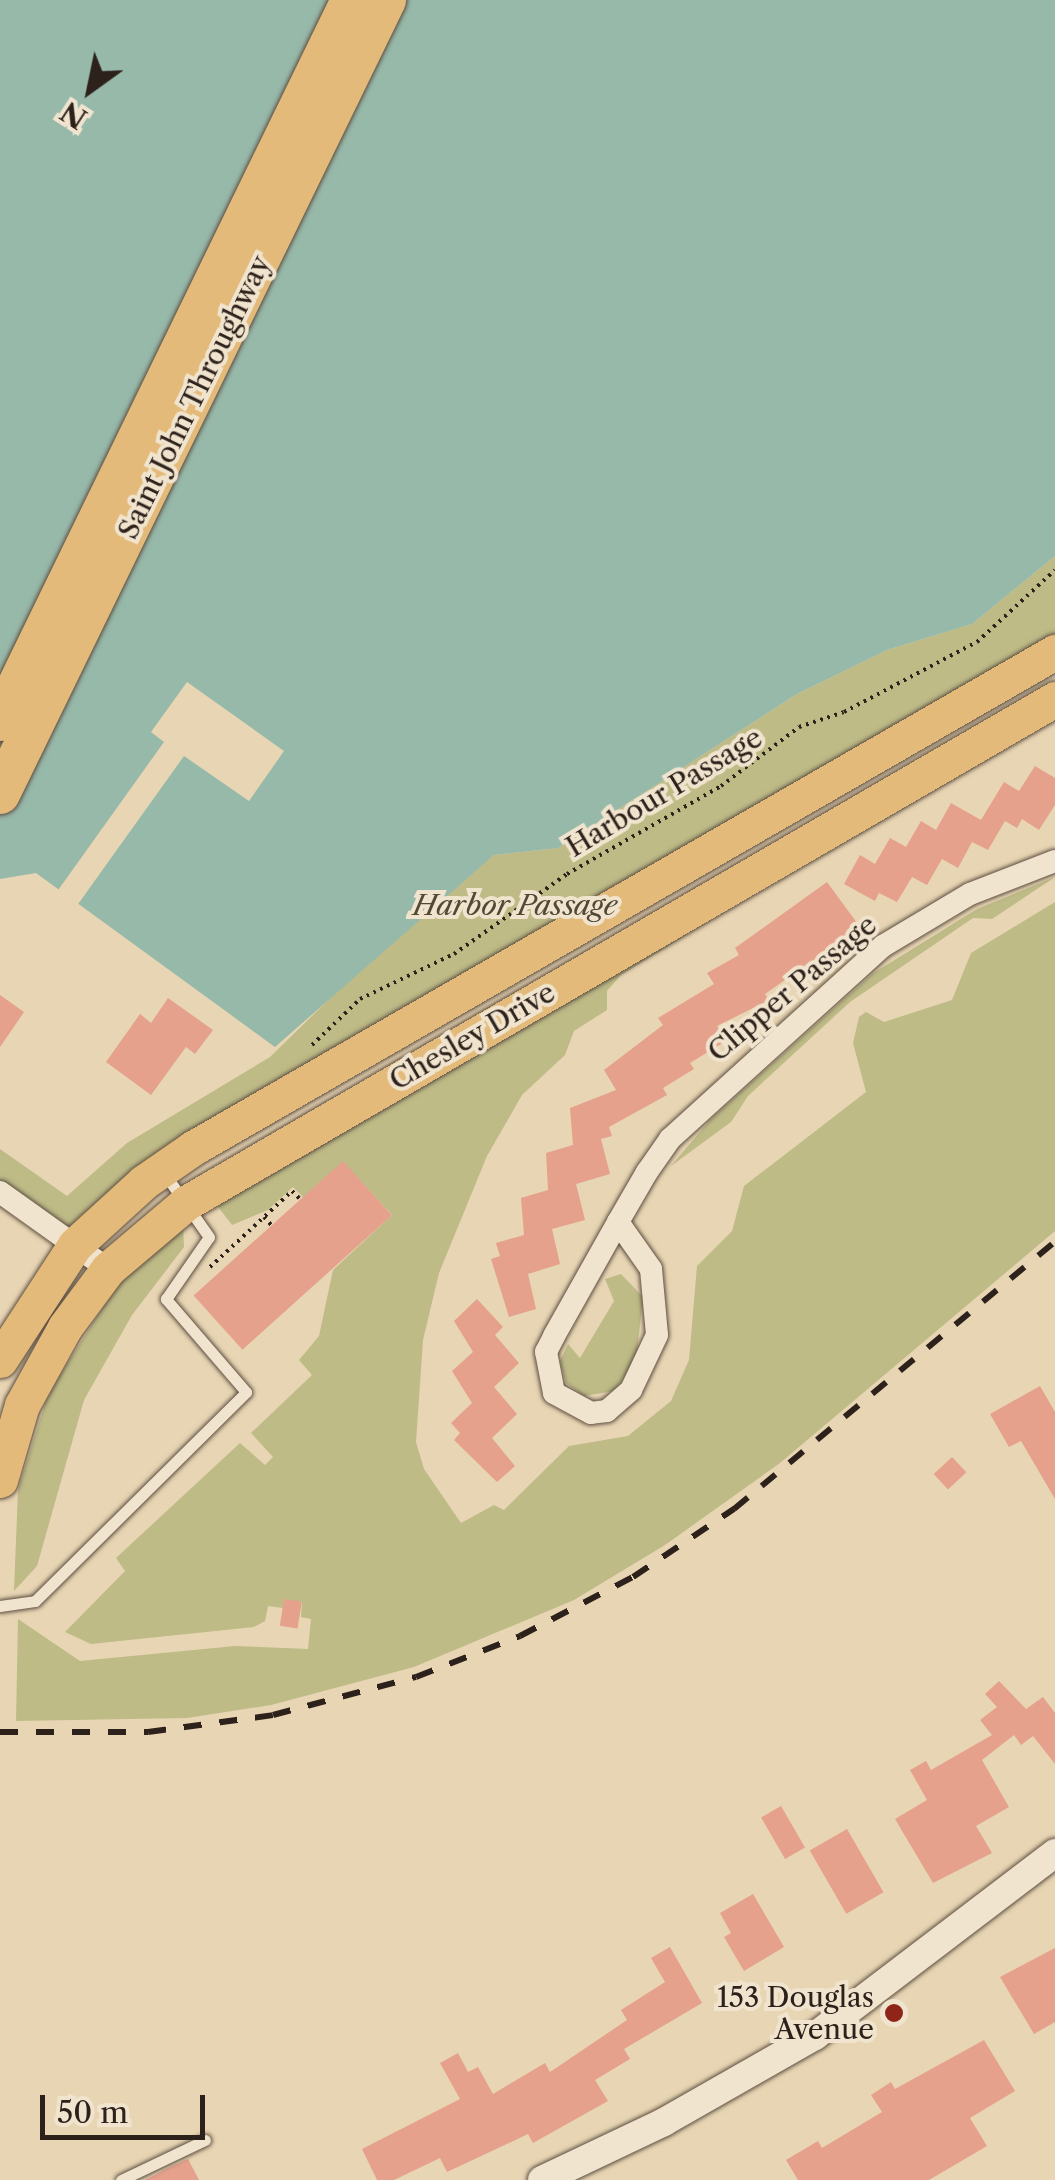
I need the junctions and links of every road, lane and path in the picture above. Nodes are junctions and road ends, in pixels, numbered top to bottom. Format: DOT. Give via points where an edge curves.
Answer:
graph roads {
  1 [pos="350,0"];
  2 [pos="386,0"];
  3 [pos="1055,570"];
  4 [pos="1055,652"];
  5 [pos="1055,699"];
  6 [pos="960,712"];
  7 [pos="0,721"];
  8 [pos="982,745"];
  9 [pos="0,794"];
  10 [pos="1055,860"];
  11 [pos="308,1048"];
  12 [pos="162,1170"];
  13 [pos="0,1192"];
  14 [pos="301,1200"];
  15 [pos="186,1203"];
  16 [pos="264,1217"];
  17 [pos="618,1222"];
  18 [pos="272,1226"];
  19 [pos="75,1246"];
  20 [pos="108,1269"];
  21 [pos="169,1305"];
  22 [pos="0,1360"];
  23 [pos="0,1480"];
  24 [pos="0,1606"];
  25 [pos="1055,1853"];
  26 [pos="206,2140"];
  27 [pos="121,2180"];
  28 [pos="542,2180"];
  1 -- 7 [label="highway, Saint John Throughway"];
  2 -- 9 [label="highway, Saint John Throughway"];
  3 -- 11 [label="path, Harbour Passage" via="977,642 844,712 799,727 721,786 567,874 454,954 360,999"];
  4 -- 6 [label="main road, Chesley Drive"];
  5 -- 8 [label="main road, Chesley Drive"];
  6 -- 8 [label="main road"];
  6 -- 12 [label="main road, Chesley Drive"];
  8 -- 15 [label="main road, Chesley Drive"];
  10 -- 17 [label="street, Clipper Passage" via="970,894 855,967 689,1118"];
  12 -- 15 [label="lane"];
  12 -- 19 [label="main road, Chesley Drive"];
  13 -- 19 [label="street"];
  14 -- 16 [label="path" via="292,1190"];
  15 -- 20 [label="main road, Chesley Drive"];
  15 -- 21 [label="lane" via="209,1237 168,1292"];
  16 -- 18 [label="path"];
  16 -- 21 [label="path"];
  17 -- 17 [label="street, Clipper Passage" via="651,1268 657,1335 631,1390 607,1411 591,1414 554,1393 546,1352"];
  19 -- 20 [label="street"];
  19 -- 22 [label="main road, Chesley Drive"];
  20 -- 23 [label="main road, Chesley Drive" via="65,1327 22,1405"];
  21 -- 24 [label="lane" via="246,1392 35,1602"];
  25 -- 28 [label="street" via="816,2036 664,2122"];
  26 -- 27 [label="lane"];
}
